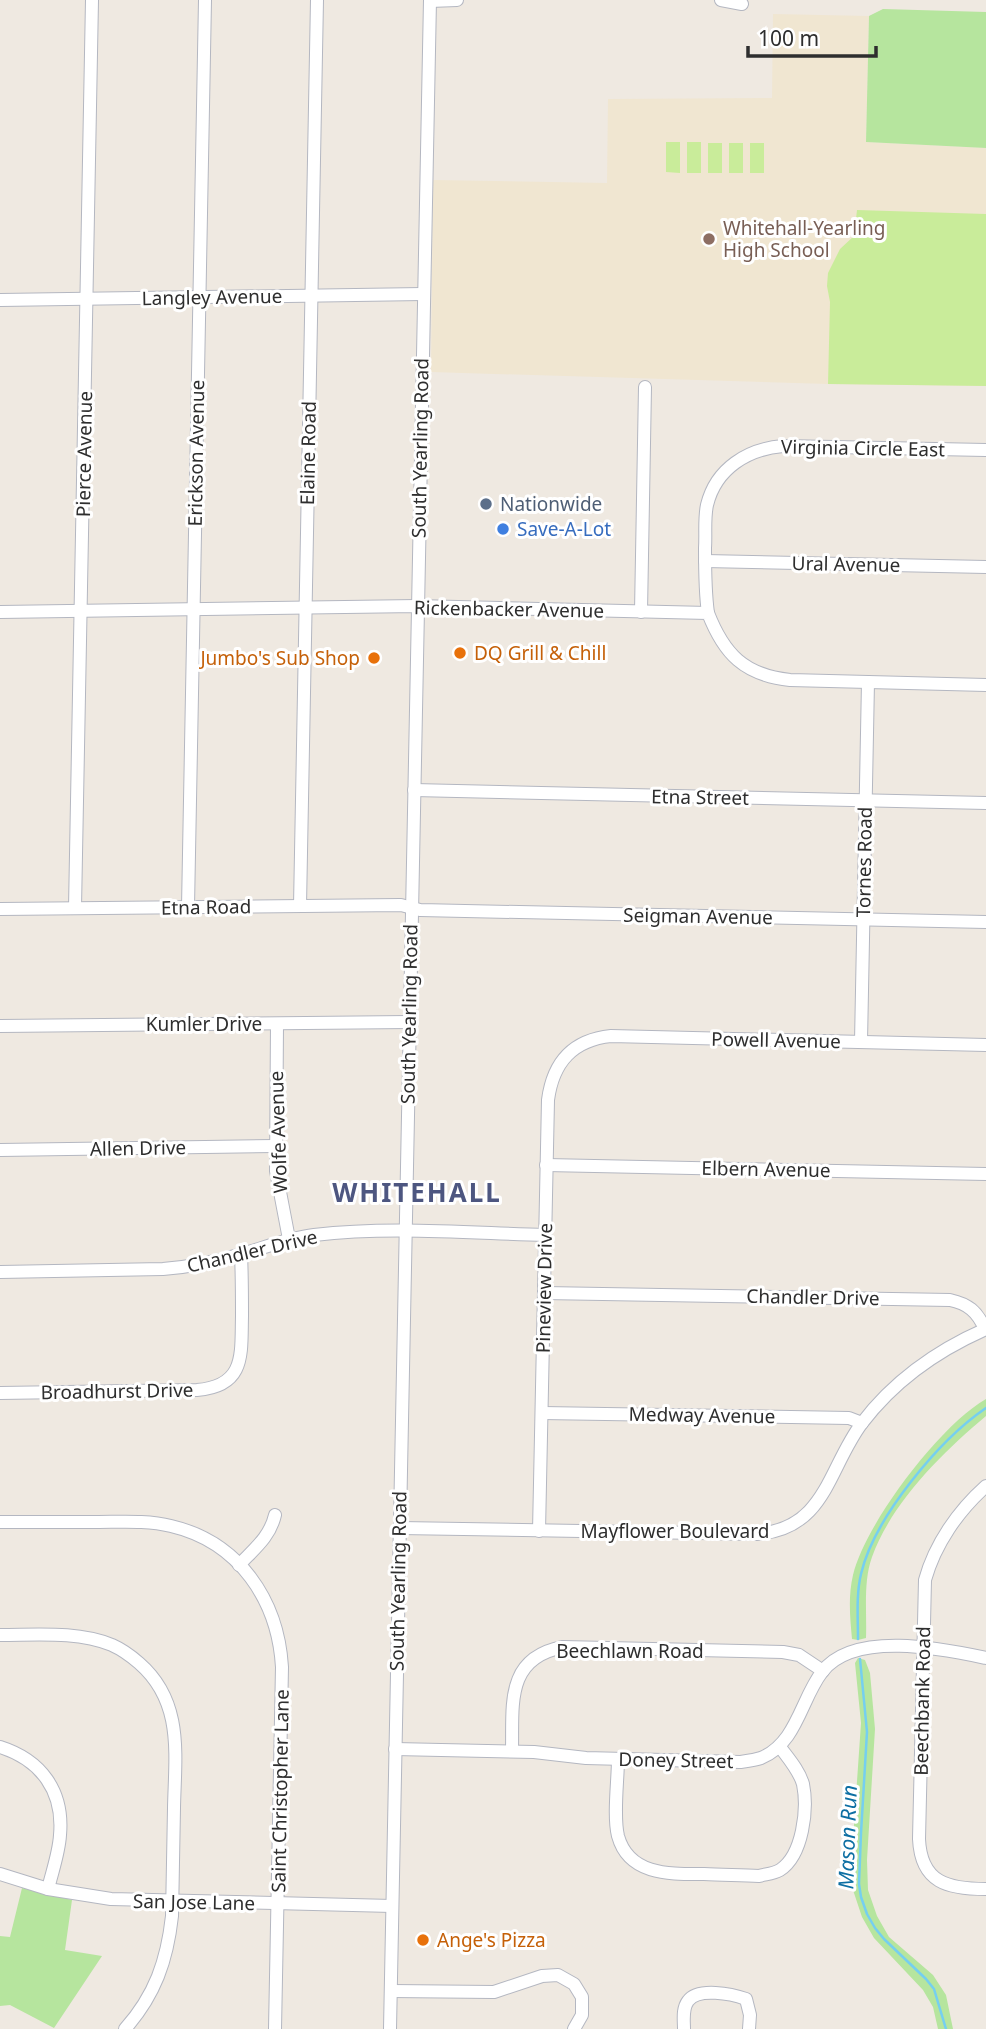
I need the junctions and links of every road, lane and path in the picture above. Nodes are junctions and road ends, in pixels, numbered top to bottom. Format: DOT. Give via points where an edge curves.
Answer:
graph roads {
  1 [pos="92,0"];
  2 [pos="205,0"];
  3 [pos="317,0"];
  4 [pos="457,0"];
  5 [pos="721,0"];
  6 [pos="429,1"];
  7 [pos="742,4"];
  8 [pos="423,294"];
  9 [pos="312,296"];
  10 [pos="199,298"];
  11 [pos="87,299"];
  12 [pos="0,300"];
  13 [pos="645,387"];
  14 [pos="986,450"];
  15 [pos="705,561"];
  16 [pos="986,567"];
  17 [pos="417,606"];
  18 [pos="305,608"];
  19 [pos="193,610"];
  20 [pos="82,611"];
  21 [pos="0,612"];
  22 [pos="641,612"];
  23 [pos="708,614"];
  24 [pos="868,682"];
  25 [pos="986,685"];
  26 [pos="414,790"];
  27 [pos="865,800"];
  28 [pos="986,803"];
  29 [pos="300,906"];
  30 [pos="188,907"];
  31 [pos="75,908"];
  32 [pos="411,908"];
  33 [pos="0,909"];
  34 [pos="863,919"];
  35 [pos="986,922"];
  36 [pos="409,1022"];
  37 [pos="277,1024"];
  38 [pos="0,1026"];
  39 [pos="861,1042"];
  40 [pos="986,1045"];
  41 [pos="570,1052"];
  42 [pos="275,1146"];
  43 [pos="0,1150"];
  44 [pos="547,1164"];
  45 [pos="986,1174"];
  46 [pos="404,1231"];
  47 [pos="545,1235"];
  48 [pos="289,1239"];
  49 [pos="241,1254"];
  50 [pos="0,1272"];
  51 [pos="544,1293"];
  52 [pos="985,1329"];
  53 [pos="0,1394"];
  54 [pos="542,1413"];
  55 [pos="862,1423"];
  56 [pos="986,1486"];
  57 [pos="275,1515"];
  58 [pos="0,1522"];
  59 [pos="400,1528"];
  60 [pos="540,1531"];
  61 [pos="239,1564"];
  62 [pos="0,1635"];
  63 [pos="923,1647"];
  64 [pos="986,1658"];
  65 [pos="822,1671"];
  66 [pos="0,1747"];
  67 [pos="780,1747"];
  68 [pos="395,1749"];
  69 [pos="512,1751"];
  70 [pos="618,1759"];
  71 [pos="0,1874"];
  72 [pos="48,1889"];
  73 [pos="986,1889"];
  74 [pos="172,1901"];
  75 [pos="277,1904"];
  76 [pos="392,1906"];
  77 [pos="390,1991"];
  78 [pos="125,2029"];
  79 [pos="275,2029"];
  80 [pos="390,2029"];
  81 [pos="574,2029"];
  82 [pos="684,2029"];
  83 [pos="749,2029"];
  1 -- 11 [label="street, Pierce Avenue"];
  2 -- 10 [label="street, Erickson Avenue"];
  3 -- 9 [label="street, Elaine Road"];
  4 -- 6 [label="street"];
  5 -- 7 [label="street"];
  6 -- 8 [label="street, South Yearling Road"];
  8 -- 9 [label="street, Langley Avenue"];
  8 -- 17 [label="street, South Yearling Road"];
  9 -- 10 [label="street, Langley Avenue"];
  9 -- 18 [label="street, Elaine Road"];
  10 -- 11 [label="street, Langley Avenue"];
  10 -- 19 [label="street, Erickson Avenue"];
  11 -- 12 [label="street, Langley Avenue"];
  11 -- 20 [label="street, Pierce Avenue"];
  13 -- 22 [label="street"];
  14 -- 15 [label="street, Virginia Circle East" via="783,446 755,451 726,471 712,494 707,506"];
  15 -- 16 [label="street, Ural Avenue"];
  15 -- 23 [label="street, Virginia Circle East"];
  17 -- 18 [label="street, Rickenbacker Avenue"];
  17 -- 22 [label="street, Rickenbacker Avenue"];
  17 -- 26 [label="street, South Yearling Road"];
  18 -- 19 [label="street, Rickenbacker Avenue"];
  18 -- 29 [label="street, Elaine Road"];
  19 -- 20 [label="street, Rickenbacker Avenue"];
  19 -- 30 [label="street, Erickson Avenue"];
  20 -- 21 [label="street, Rickenbacker Avenue"];
  20 -- 31 [label="street, Pierce Avenue"];
  22 -- 23 [label="street, Rickenbacker Avenue"];
  23 -- 24 [label="street" via="724,647 753,671 790,680"];
  24 -- 25 [label="street"];
  24 -- 27 [label="street, Tornes Road"];
  26 -- 27 [label="street, Etna Street"];
  26 -- 32 [label="street, South Yearling Road"];
  27 -- 28 [label="street, Etna Street"];
  27 -- 34 [label="street, Tornes Road"];
  29 -- 30 [label="street, Etna Road"];
  29 -- 32 [label="street, Etna Road"];
  30 -- 31 [label="street, Etna Road"];
  31 -- 33 [label="street, Etna Road"];
  32 -- 34 [label="street, Seigman Avenue"];
  32 -- 36 [label="street, South Yearling Road"];
  34 -- 35 [label="street, Seigman Avenue"];
  34 -- 39 [label="street, Tornes Road"];
  36 -- 37 [label="street, Kumler Drive"];
  36 -- 46 [label="street, South Yearling Road"];
  37 -- 38 [label="street, Kumler Drive"];
  37 -- 42 [label="street, Wolfe Avenue"];
  39 -- 40 [label="street, Powell Avenue"];
  39 -- 41 [label="street, Powell Avenue" via="611,1036 589,1040"];
  41 -- 44 [label="street, Pineview Drive" via="549,1087"];
  42 -- 43 [label="street, Allen Drive"];
  42 -- 48 [label="street, Wolfe Avenue" via="275,1171"];
  44 -- 45 [label="street, Elbern Avenue"];
  44 -- 47 [label="street, Pineview Drive"];
  46 -- 47 [label="street, Chandler Drive"];
  46 -- 48 [label="street, Chandler Drive"];
  46 -- 59 [label="street, South Yearling Road"];
  47 -- 51 [label="street, Pineview Drive"];
  48 -- 49 [label="street, Chandler Drive"];
  49 -- 50 [label="street, Chandler Drive" via="175,1268"];
  49 -- 53 [label="street, Broadhurst Drive" via="240,1361 223,1383 197,1390"];
  51 -- 52 [label="street, Chandler Drive" via="950,1300 968,1305"];
  51 -- 54 [label="street, Pineview Drive"];
  52 -- 55 [label="street, Mayflower Boulevard" via="916,1369"];
  54 -- 55 [label="street, Medway Avenue" via="849,1418"];
  54 -- 60 [label="street, Pineview Drive"];
  55 -- 60 [label="street, Mayflower Boulevard" via="816,1505 783,1529 757,1534"];
  56 -- 63 [label="street, Beechbank Road" via="958,1516 929,1566"];
  57 -- 61 [label="street" via="265,1538"];
  58 -- 61 [label="street, Saint Christopher Lane" via="156,1523 203,1539"];
  59 -- 60 [label="street, Mayflower Boulevard"];
  59 -- 68 [label="street, South Yearling Road"];
  61 -- 75 [label="street, Saint Christopher Lane" via="265,1599 281,1647"];
  62 -- 74 [label="street" via="69,1636 114,1646 150,1673 161,1689 176,1742"];
  63 -- 64 [label="street"];
  63 -- 65 [label="street" via="855,1650"];
  63 -- 73 [label="street, Beechbank Road" via="922,1858 942,1883 960,1889"];
  65 -- 67 [label="street"];
  65 -- 69 [label="street, Beechlawn Road" via="799,1655 783,1652 551,1650 529,1662 516,1683"];
  66 -- 72 [label="street" via="28,1759 55,1793 60,1837"];
  67 -- 70 [label="street, Doney Street" via="761,1758 740,1762"];
  67 -- 70 [label="street" via="803,1784 802,1831 790,1860 781,1869 759,1876 668,1874 633,1861 616,1825"];
  68 -- 69 [label="street, Doney Street"];
  68 -- 76 [label="street, South Yearling Road"];
  69 -- 70 [label="street, Doney Street"];
  71 -- 72 [label="street, San Jose Lane"];
  72 -- 74 [label="street, San Jose Lane" via="111,1899"];
  74 -- 75 [label="street, San Jose Lane"];
  74 -- 78 [label="street" via="164,1961 149,1997"];
  75 -- 76 [label="street, San Jose Lane"];
  75 -- 79 [label="street, Saint Christopher Lane"];
  76 -- 77 [label="street, South Yearling Road"];
  77 -- 80 [label="street, South Yearling Road"];
  77 -- 81 [label="street" via="494,1992 558,1975 574,1983 582,1997 582,2015"];
  82 -- 83 [label="street" via="688,2001 698,1994 732,1994 746,1999"];
}
